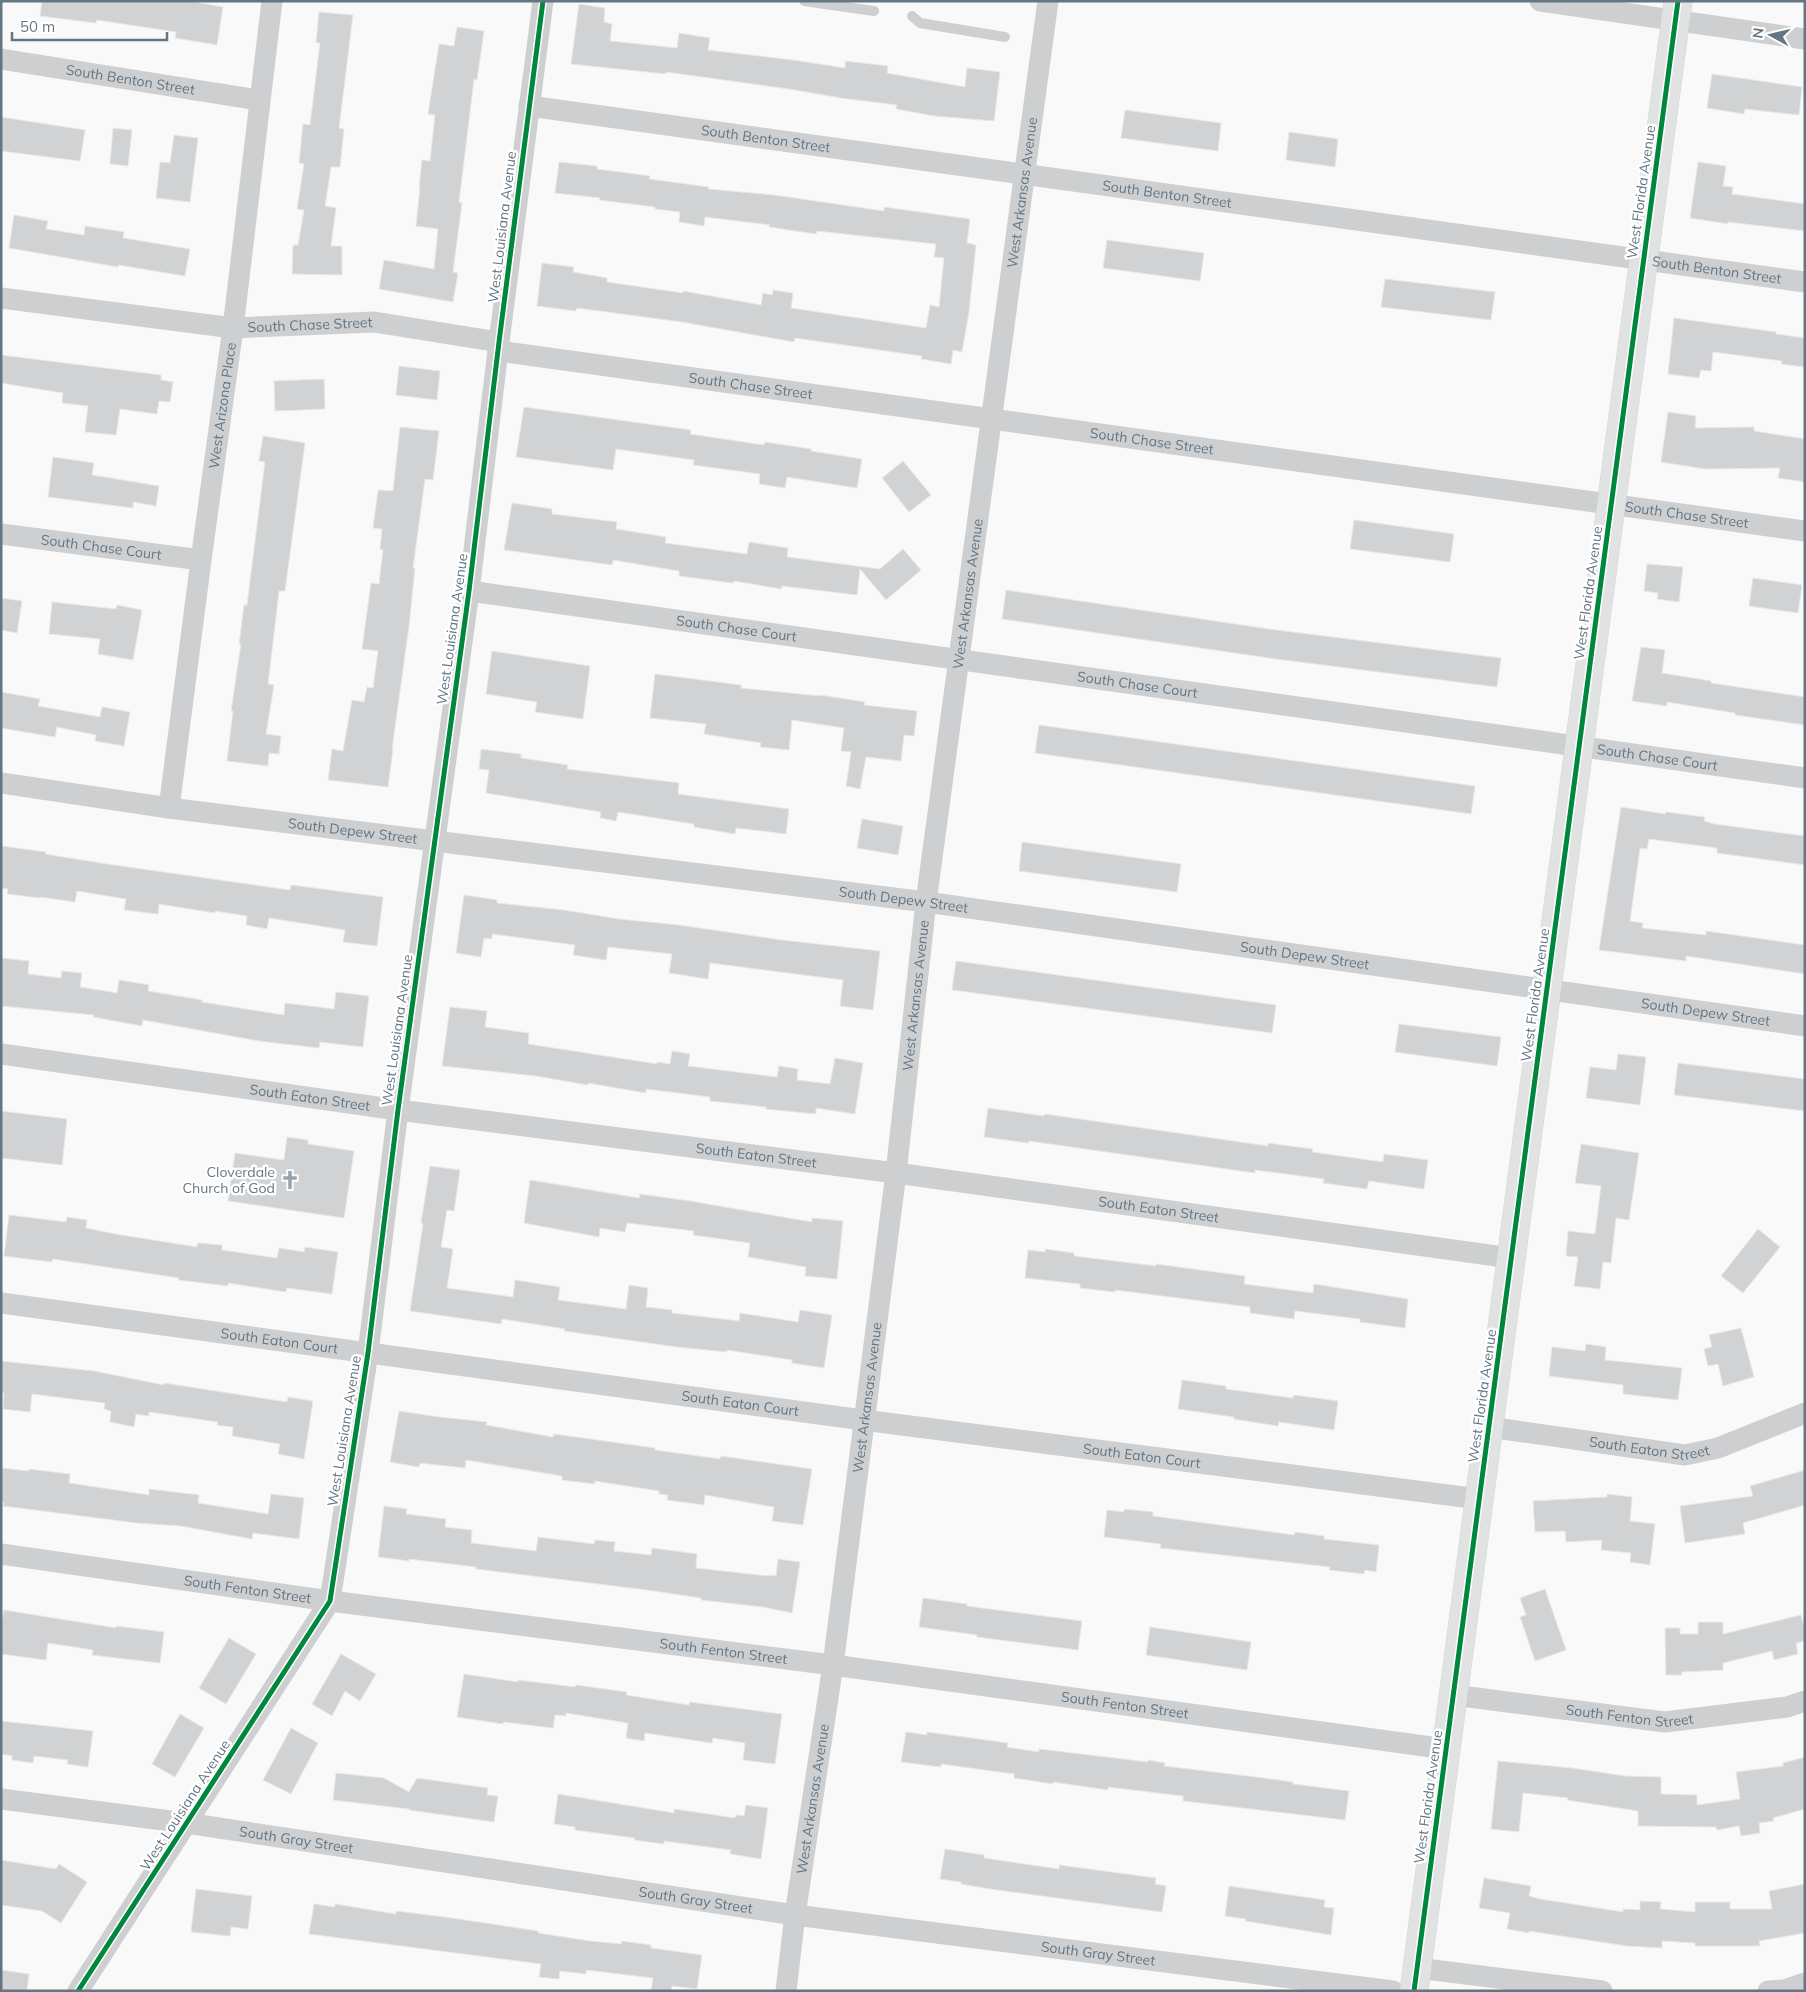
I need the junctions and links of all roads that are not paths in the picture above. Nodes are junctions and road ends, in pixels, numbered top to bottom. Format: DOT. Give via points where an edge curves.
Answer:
graph roads {
  1 [pos="272,1"];
  2 [pos="543,1"];
  3 [pos="804,1"];
  4 [pos="1048,1"];
  5 [pos="1540,1"];
  6 [pos="874,10"];
  7 [pos="1677,11"];
  8 [pos="912,16"];
  9 [pos="1005,37"];
  10 [pos="1805,39"];
  11 [pos="1,59"];
  12 [pos="259,100"];
  13 [pos="529,106"];
  14 [pos="1024,173"];
  15 [pos="1644,259"];
  16 [pos="1805,282"];
  17 [pos="1,298"];
  18 [pos="233,328"];
  19 [pos="498,346"];
  20 [pos="992,419"];
  21 [pos="1611,505"];
  22 [pos="1805,531"];
  23 [pos="1,534"];
  24 [pos="201,560"];
  25 [pos="469,591"];
  26 [pos="958,659"];
  27 [pos="1579,748"];
  28 [pos="1805,778"];
  29 [pos="1,783"];
  30 [pos="169,808"];
  31 [pos="434,840"];
  32 [pos="926,902"];
  33 [pos="1547,990"];
  34 [pos="1805,1026"];
  35 [pos="1,1054"];
  36 [pos="398,1110"];
  37 [pos="896,1173"];
  38 [pos="1511,1258"];
  39 [pos="1,1303"];
  40 [pos="368,1353"];
  41 [pos="1805,1413"];
  42 [pos="863,1420"];
  43 [pos="1489,1428"];
  44 [pos="1479,1499"];
  45 [pos="1,1554"];
  46 [pos="330,1601"];
  47 [pos="833,1664"];
  48 [pos="1454,1695"];
  49 [pos="1805,1701"];
  50 [pos="1446,1749"];
  51 [pos="1,1799"];
  52 [pos="186,1823"];
  53 [pos="795,1915"];
  54 [pos="1416,1979"];
  55 [pos="1805,1984"];
  56 [pos="78,1991"];
  57 [pos="786,1991"];
  58 [pos="1393,1991"];
  59 [pos="1602,1991"];
  60 [pos="1768,1991"];
  1 -- 12 [label="street, West Arizona Place"];
  2 -- 13 [label="street, West Louisiana Avenue"];
  3 -- 6 [label="lane"];
  4 -- 14 [label="street, West Arkansas Avenue"];
  5 -- 7 [label="street"];
  7 -- 10 [label="street"];
  7 -- 15 [label="street, West Florida Avenue"];
  8 -- 9 [label="lane" via="920,24"];
  11 -- 12 [label="street, South Benton Street"];
  12 -- 18 [label="street, West Arizona Place"];
  13 -- 14 [label="street, South Benton Street"];
  13 -- 19 [label="street, West Louisiana Avenue"];
  14 -- 15 [label="street, South Benton Street"];
  14 -- 20 [label="street, West Arkansas Avenue"];
  15 -- 16 [label="street, South Benton Street"];
  15 -- 21 [label="street, West Florida Avenue"];
  17 -- 18 [label="street, South Chase Street"];
  18 -- 19 [label="street, South Chase Street" via="374,322"];
  18 -- 24 [label="street, West Arizona Place"];
  19 -- 20 [label="street, South Chase Street"];
  19 -- 25 [label="street, West Louisiana Avenue"];
  20 -- 21 [label="street, South Chase Street"];
  20 -- 26 [label="street, West Arkansas Avenue"];
  21 -- 22 [label="street, South Chase Street"];
  21 -- 27 [label="street, West Florida Avenue"];
  23 -- 24 [label="street, South Chase Court"];
  24 -- 30 [label="street, West Arizona Place"];
  25 -- 26 [label="street, South Chase Court"];
  25 -- 31 [label="street, West Louisiana Avenue"];
  26 -- 27 [label="street, South Chase Court"];
  26 -- 32 [label="street, West Arkansas Avenue"];
  27 -- 28 [label="street, South Chase Court"];
  27 -- 33 [label="street, West Florida Avenue"];
  29 -- 30 [label="street, South Depew Street"];
  30 -- 31 [label="street, South Depew Street"];
  31 -- 32 [label="street, South Depew Street"];
  31 -- 36 [label="street, West Louisiana Avenue"];
  32 -- 33 [label="street, South Depew Street"];
  32 -- 37 [label="street, West Arkansas Avenue"];
  33 -- 34 [label="street, South Depew Street"];
  33 -- 38 [label="street, West Florida Avenue"];
  35 -- 36 [label="street, South Eaton Street"];
  36 -- 37 [label="street, South Eaton Street"];
  36 -- 40 [label="street, West Louisiana Avenue"];
  37 -- 38 [label="street, South Eaton Street"];
  37 -- 42 [label="street, West Arkansas Avenue"];
  38 -- 43 [label="street, West Florida Avenue"];
  39 -- 40 [label="street, South Eaton Court"];
  40 -- 42 [label="street, South Eaton Court"];
  40 -- 46 [label="street, West Louisiana Avenue"];
  41 -- 43 [label="street, South Eaton Street" via="1718,1448 1685,1454"];
  42 -- 44 [label="street, South Eaton Court"];
  42 -- 47 [label="street, West Arkansas Avenue"];
  43 -- 44 [label="street, West Florida Avenue"];
  44 -- 48 [label="street, West Florida Avenue"];
  45 -- 46 [label="street, South Fenton Street"];
  46 -- 47 [label="street, South Fenton Street"];
  46 -- 52 [label="street, West Louisiana Avenue"];
  47 -- 50 [label="street, South Fenton Street"];
  47 -- 53 [label="street, West Arkansas Avenue"];
  48 -- 49 [label="street, South Fenton Street" via="1665,1722 1787,1707"];
  48 -- 50 [label="street, West Florida Avenue"];
  50 -- 54 [label="street, West Florida Avenue"];
  51 -- 52 [label="street, South Gray Street"];
  52 -- 53 [label="street, South Gray Street"];
  52 -- 56 [label="street, West Louisiana Avenue"];
  53 -- 57 [label="street, West Arkansas Avenue"];
  53 -- 58 [label="street, South Gray Street"];
  54 -- 59 [label="street"];
  55 -- 60 [label="street"];
}
